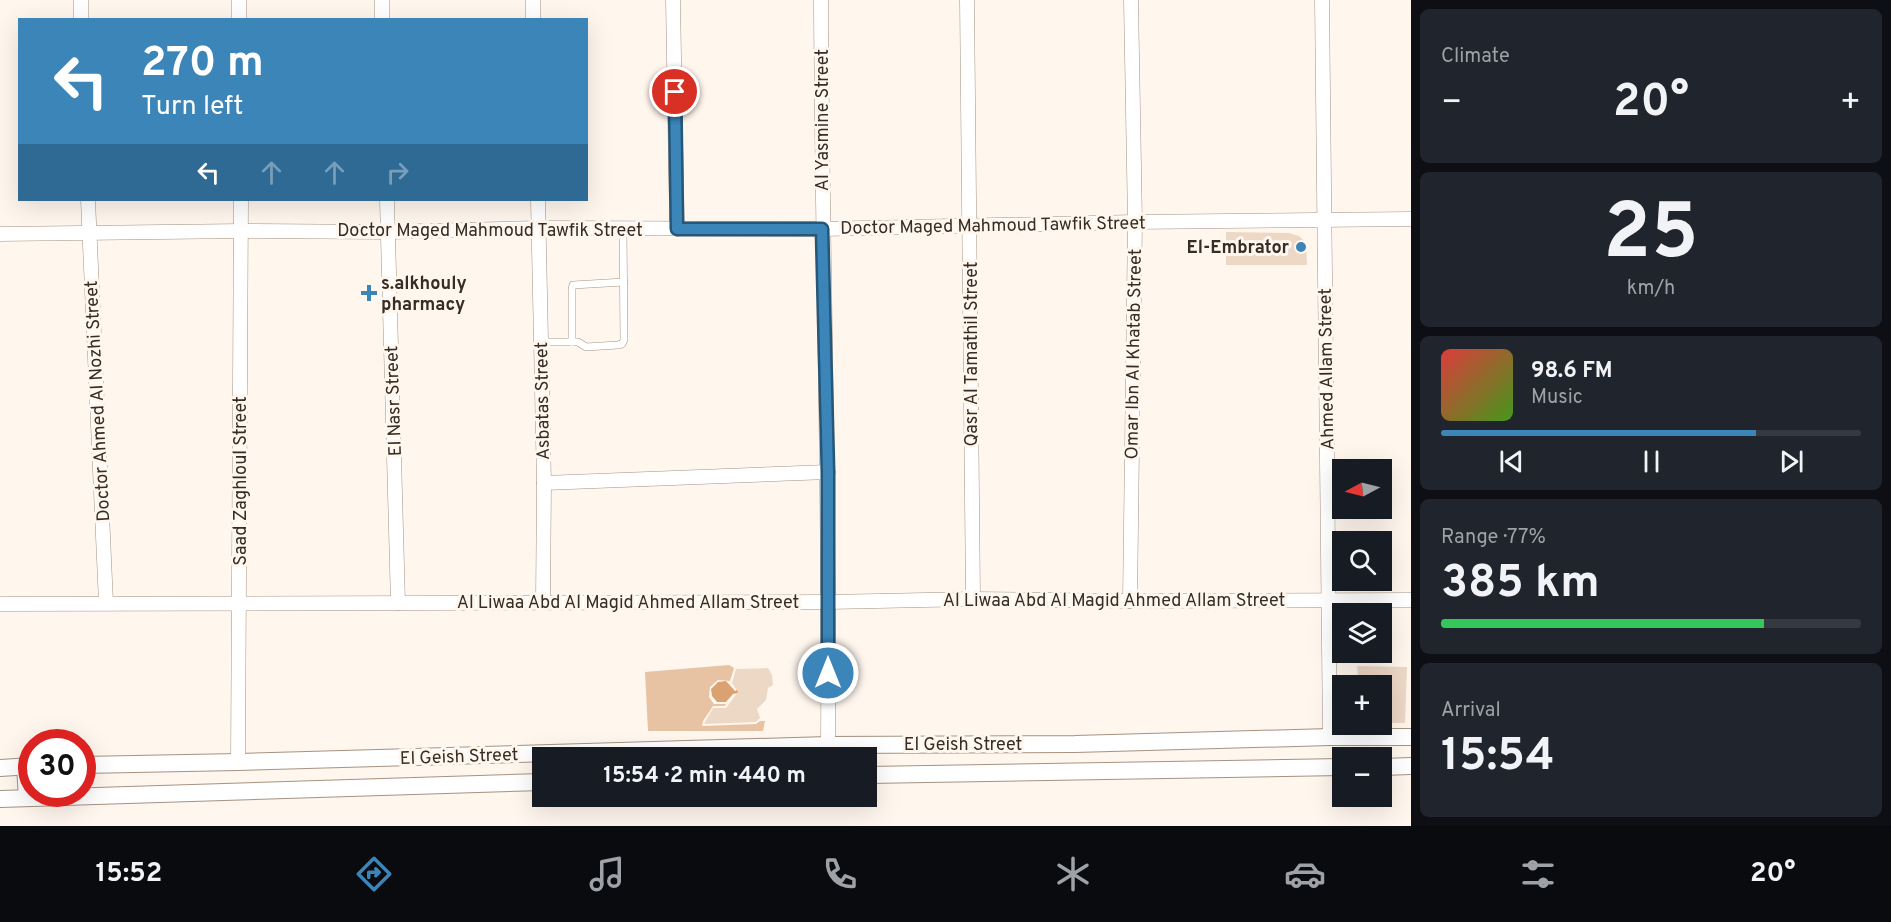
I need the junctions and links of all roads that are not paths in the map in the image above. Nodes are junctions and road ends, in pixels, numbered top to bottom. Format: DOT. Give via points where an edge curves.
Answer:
graph roads {
  1 [pos="81,0"];
  2 [pos="239,0"];
  3 [pos="382,0"];
  4 [pos="533,0"];
  5 [pos="673,0"];
  6 [pos="821,0"];
  7 [pos="967,0"];
  8 [pos="1131,0"];
  9 [pos="1322,0"];
  10 [pos="81,18"];
  11 [pos="239,18"];
  12 [pos="382,18"];
  13 [pos="533,18"];
  14 [pos="88,201"];
  15 [pos="241,201"];
  16 [pos="387,201"];
  17 [pos="538,201"];
  18 [pos="1411,219"];
  19 [pos="1324,221"];
  20 [pos="1135,222"];
  21 [pos="970,225"];
  22 [pos="539,228"];
  23 [pos="623,229"];
  24 [pos="677,229"];
  25 [pos="822,229"];
  26 [pos="242,231"];
  27 [pos="90,232"];
  28 [pos="388,232"];
  29 [pos="0,234"];
  30 [pos="624,282"];
  31 [pos="541,342"];
  32 [pos="572,342"];
  33 [pos="828,472"];
  34 [pos="544,483"];
  35 [pos="973,599"];
  36 [pos="1329,600"];
  37 [pos="1411,600"];
  38 [pos="1130,601"];
  39 [pos="543,602"];
  40 [pos="829,602"];
  41 [pos="106,603"];
  42 [pos="399,603"];
  43 [pos="0,604"];
  44 [pos="240,604"];
  45 [pos="1330,737"];
  46 [pos="1411,737"];
  47 [pos="1075,744"];
  48 [pos="828,745"];
  49 [pos="462,756"];
  50 [pos="238,762"];
  51 [pos="96,765"];
  52 [pos="1411,766"];
  53 [pos="18,767"];
  54 [pos="1332,767"];
  55 [pos="1392,767"];
  56 [pos="0,768"];
  57 [pos="1076,771"];
  58 [pos="877,775"];
  59 [pos="532,782"];
  60 [pos="463,784"];
  61 [pos="96,796"];
  62 [pos="18,798"];
  63 [pos="0,799"];
  1 -- 10 [label="street"];
  2 -- 11 [label="street"];
  3 -- 12 [label="street"];
  4 -- 13 [label="street"];
  5 -- 24 [label="street"];
  6 -- 25 [label="street, Al Yasmine Street"];
  7 -- 21 [label="street, Qasr Al Tamathil Street"];
  8 -- 20 [label="street, Omar Ibn Al Khatab Street"];
  9 -- 19 [label="street, Ahmed Allam Street"];
  14 -- 27 [label="street, Doctor Ahmed Al Nozhi Street"];
  15 -- 26 [label="street, Saad Zaghloul Street"];
  16 -- 28 [label="street, El Nasr Street"];
  17 -- 22 [label="street, Asbatas Street"];
  18 -- 19 [label="street, Doctor Maged Mahmoud Tawfik Street"];
  19 -- 20 [label="street, Doctor Maged Mahmoud Tawfik Street"];
  19 -- 36 [label="street, Ahmed Allam Street"];
  20 -- 21 [label="street, Doctor Maged Mahmoud Tawfik Street"];
  20 -- 38 [label="street, Omar Ibn Al Khatab Street"];
  21 -- 25 [label="street, Doctor Maged Mahmoud Tawfik Street"];
  21 -- 35 [label="street, Qasr Al Tamathil Street"];
  22 -- 23 [label="street, Doctor Maged Mahmoud Tawfik Street"];
  22 -- 28 [label="street, Doctor Maged Mahmoud Tawfik Street"];
  22 -- 31 [label="street, Asbatas Street"];
  23 -- 24 [label="street, Doctor Maged Mahmoud Tawfik Street"];
  23 -- 30 [label="lane"];
  24 -- 25 [label="street, Doctor Maged Mahmoud Tawfik Street"];
  25 -- 33 [label="street, Al Yasmine Street"];
  26 -- 27 [label="street, Doctor Maged Mahmoud Tawfik Street"];
  26 -- 28 [label="street, Doctor Maged Mahmoud Tawfik Street"];
  26 -- 44 [label="street, Saad Zaghloul Street"];
  27 -- 29 [label="street, Doctor Maged Mahmoud Tawfik Street"];
  27 -- 41 [label="street, Doctor Ahmed Al Nozhi Street"];
  28 -- 42 [label="street, El Nasr Street"];
  30 -- 32 [label="lane" via="573,285"];
  30 -- 32 [label="lane" via="622,344 586,347"];
  31 -- 32 [label="lane"];
  31 -- 34 [label="street, Asbatas Street"];
  33 -- 34 [label="street"];
  33 -- 40 [label="street, Al Yasmine Street"];
  34 -- 39 [label="street, Asbatas Street"];
  35 -- 38 [label="street, Al Liwaa Abd Al Magid Ahmed Allam Street"];
  35 -- 40 [label="street, Al Liwaa Abd Al Magid Ahmed Allam Street"];
  36 -- 37 [label="street, Al Liwaa Abd Al Magid Ahmed Allam Street"];
  36 -- 38 [label="street, Al Liwaa Abd Al Magid Ahmed Allam Street"];
  36 -- 45 [label="street, Ahmed Allam Street"];
  39 -- 40 [label="street, Al Liwaa Abd Al Magid Ahmed Allam Street"];
  39 -- 42 [label="street, Al Liwaa Abd Al Magid Ahmed Allam Street"];
  40 -- 48 [label="street, Al Yasmine Street"];
  41 -- 43 [label="street, Al Liwaa Abd Al Magid Ahmed Allam Street"];
  41 -- 44 [label="street, Al Liwaa Abd Al Magid Ahmed Allam Street"];
  42 -- 44 [label="street, Al Liwaa Abd Al Magid Ahmed Allam Street"];
  44 -- 50 [label="street, Saad Zaghloul Street"];
  45 -- 46 [label="street, El Geish Street"];
  45 -- 47 [label="street, El Geish Street"];
  47 -- 48 [label="street, El Geish Street"];
  47 -- 57 [label="street"];
  48 -- 49 [label="street, El Geish Street"];
  49 -- 50 [label="street, El Geish Street"];
  49 -- 60 [label="street"];
  50 -- 51 [label="street, El Geish Street"];
  52 -- 55 [label="street"];
  53 -- 56 [label="street"];
  54 -- 57 [label="street, El Geish Street"];
  57 -- 58 [label="street, El Geish Street"];
  59 -- 60 [label="street, El Geish Street"];
  60 -- 61 [label="street, El Geish Street"];
  62 -- 63 [label="street, El Geish Street"];
}
